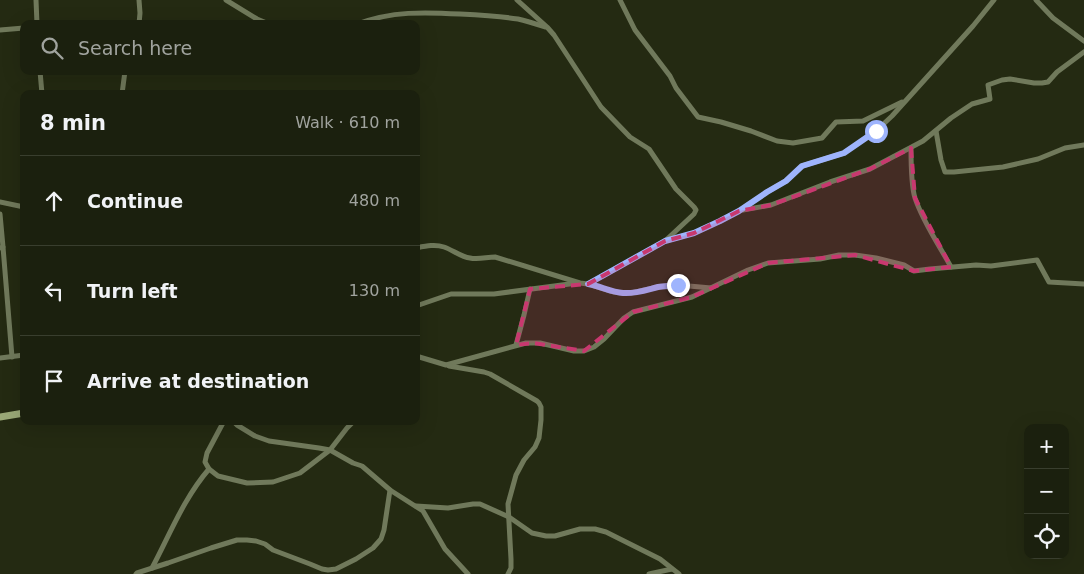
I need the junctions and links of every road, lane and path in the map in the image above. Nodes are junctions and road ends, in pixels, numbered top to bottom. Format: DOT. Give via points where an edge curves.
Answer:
graph roads {
  1 [pos="36,0"];
  2 [pos="139,0"];
  3 [pos="226,0"];
  4 [pos="517,0"];
  5 [pos="620,0"];
  6 [pos="994,0"];
  7 [pos="1036,0"];
  8 [pos="37,20"];
  9 [pos="139,20"];
  10 [pos="259,20"];
  11 [pos="369,20"];
  12 [pos="548,27"];
  13 [pos="20,28"];
  14 [pos="0,30"];
  15 [pos="1084,41"];
  16 [pos="1084,52"];
  17 [pos="40,75"];
  18 [pos="124,75"];
  19 [pos="42,90"];
  20 [pos="123,90"];
  21 [pos="905,101"];
  22 [pos="936,130"];
  23 [pos="1084,145"];
  24 [pos="911,148"];
  25 [pos="0,202"];
  26 [pos="20,206"];
  27 [pos="739,211"];
  28 [pos="0,214"];
  29 [pos="665,241"];
  30 [pos="420,247"];
  31 [pos="1,248"];
  32 [pos="951,267"];
  33 [pos="580,283"];
  34 [pos="588,284"];
  35 [pos="1084,284"];
  36 [pos="712,288"];
  37 [pos="530,289"];
  38 [pos="420,305"];
  39 [pos="516,344"];
  40 [pos="20,356"];
  41 [pos="12,357"];
  42 [pos="420,357"];
  43 [pos="0,358"];
  44 [pos="446,365"];
  45 [pos="20,414"];
  46 [pos="0,417"];
  47 [pos="222,425"];
  48 [pos="237,425"];
  49 [pos="350,425"];
  50 [pos="330,450"];
  51 [pos="209,469"];
  52 [pos="390,490"];
  53 [pos="416,506"];
  54 [pos="509,516"];
  55 [pos="152,568"];
  56 [pos="672,569"];
  57 [pos="329,572"];
  58 [pos="136,574"];
  59 [pos="468,574"];
  60 [pos="508,574"];
  61 [pos="650,574"];
  62 [pos="679,574"];
  1 -- 8 [label="street"];
  2 -- 9 [label="street"];
  3 -- 10 [label="street"];
  4 -- 12 [label="street"];
  5 -- 21 [label="street" via="635,30 698,117 792,143 822,138 836,122 863,121"];
  6 -- 21 [label="street"];
  7 -- 15 [label="street" via="1053,18"];
  11 -- 12 [label="street" via="423,12 496,16"];
  12 -- 29 [label="street" via="601,107 630,137 649,149 676,189 696,210"];
  13 -- 14 [label="street"];
  16 -- 22 [label="street" via="1048,82 1010,79 988,84 990,99 972,104"];
  17 -- 19 [label="street"];
  18 -- 20 [label="street"];
  21 -- 27 [label="street" via="876,131 844,153 802,166 786,181"];
  22 -- 23 [label="street" via="945,172 1003,167"];
  22 -- 24 [label="street"];
  24 -- 27 [label="street" via="870,169 780,202"];
  24 -- 32 [label="street" via="915,198"];
  25 -- 26 [label="street"];
  27 -- 29 [label="street" via="694,233"];
  28 -- 31 [label="street"];
  29 -- 34 [label="street"];
  30 -- 33 [label="street" via="443,246 474,259 494,257"];
  31 -- 41 [label="street"];
  32 -- 35 [label="street" via="1036,260 1049,282"];
  32 -- 36 [label="street" via="914,271 876,258 839,255 768,262"];
  33 -- 34 [label="street"];
  33 -- 37 [label="street"];
  34 -- 36 [label="street" via="623,293 678,285"];
  36 -- 39 [label="street" via="692,297 634,312 594,347 584,351 526,342"];
  37 -- 38 [label="street" via="494,294 451,294"];
  37 -- 39 [label="street"];
  39 -- 44 [label="street"];
  40 -- 41 [label="street"];
  41 -- 43 [label="street"];
  42 -- 44 [label="street"];
  44 -- 54 [label="street" via="490,374 541,407 539,438 516,475 508,504"];
  45 -- 46 [label="street"];
  47 -- 51 [label="street" via="207,453 205,462"];
  48 -- 50 [label="street" via="270,441"];
  49 -- 50 [label="street"];
  50 -- 51 [label="street" via="300,473 273,482 247,483 218,476"];
  50 -- 52 [label="street" via="362,466"];
  51 -- 55 [label="street" via="184,504"];
  52 -- 53 [label="street"];
  52 -- 57 [label="street" via="381,539 356,559"];
  53 -- 54 [label="street" via="448,508 480,504"];
  53 -- 59 [label="street" via="423,511 444,548"];
  54 -- 56 [label="street" via="532,532 546,536 580,529 606,532 660,559"];
  54 -- 60 [label="street" via="511,568"];
  55 -- 57 [label="street" via="237,540 247,540 265,544"];
  55 -- 58 [label="street"];
  56 -- 61 [label="street"];
  56 -- 62 [label="street"];
}
